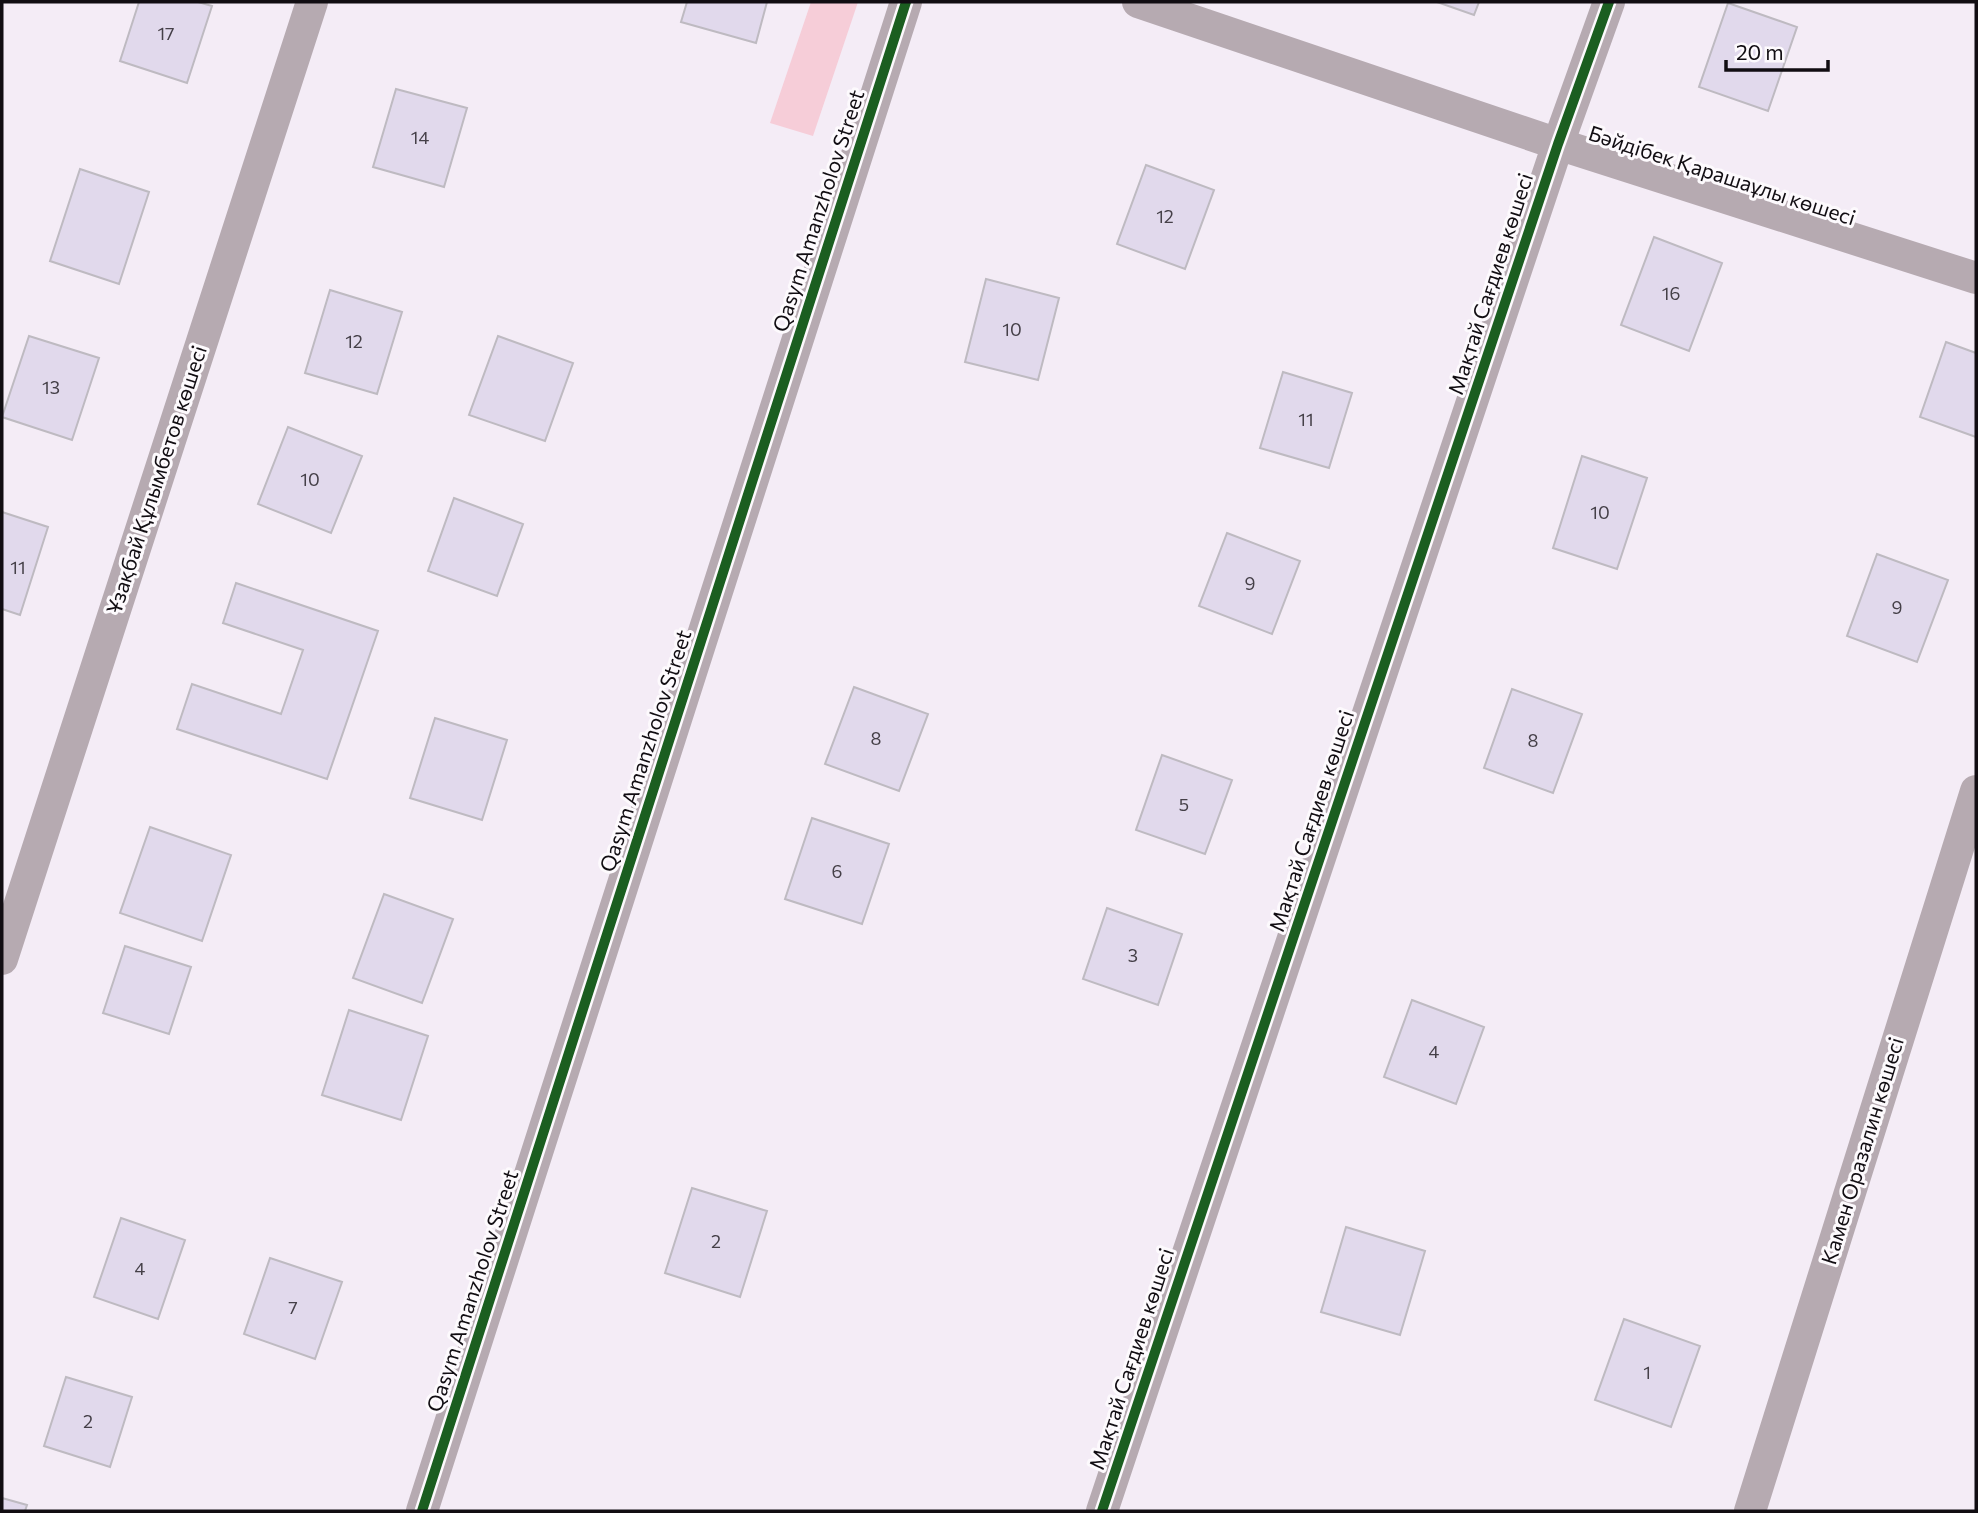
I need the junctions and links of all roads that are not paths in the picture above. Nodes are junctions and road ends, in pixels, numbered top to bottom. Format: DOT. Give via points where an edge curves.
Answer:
graph roads {
  1 [pos="312,2"];
  2 [pos="906,2"];
  3 [pos="1138,2"];
  4 [pos="1608,2"];
  5 [pos="1558,144"];
  6 [pos="1976,278"];
  7 [pos="1976,791"];
  8 [pos="2,959"];
  9 [pos="422,1511"];
  10 [pos="1102,1511"];
  11 [pos="1750,1511"];
  1 -- 8 [label="street, Ұзақбай Құлымбетов көшесі"];
  2 -- 9 [label="street, Qasym Amanzholov Street"];
  3 -- 5 [label="street, Бәйдібек Қарашаұлы көшесі"];
  4 -- 5 [label="street, Мақтай Сағдиев көшесі"];
  5 -- 6 [label="street, Бәйдібек Қарашаұлы көшесі"];
  5 -- 10 [label="street, Мақтай Сағдиев көшесі"];
  7 -- 11 [label="street, Камен Оразалин көшесі"];
}
